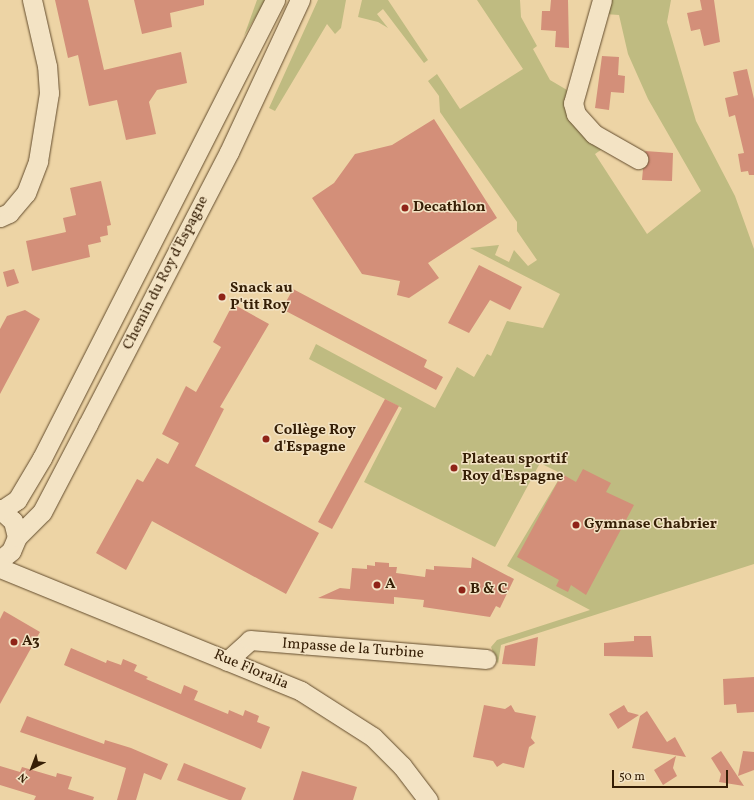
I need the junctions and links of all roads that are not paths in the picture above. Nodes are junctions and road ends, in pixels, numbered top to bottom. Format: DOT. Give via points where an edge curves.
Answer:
graph roads {
  1 [pos="32,0"];
  2 [pos="275,0"];
  3 [pos="300,0"];
  4 [pos="602,0"];
  5 [pos="253,46"];
  6 [pos="272,58"];
  7 [pos="638,159"];
  8 [pos="0,217"];
  9 [pos="1,509"];
  10 [pos="16,540"];
  11 [pos="0,560"];
  12 [pos="0,568"];
  13 [pos="44,584"];
  14 [pos="486,659"];
  15 [pos="228,661"];
  16 [pos="428,800"];
  1 -- 8 [label="street" via="47,66 49,93 38,160 26,193 9,213"];
  2 -- 5 [label="street, Chemin du Roy d'Espagne"];
  3 -- 6 [label="street, Chemin du Roy d'Espagne"];
  4 -- 7 [label="street" via="573,103 576,114 594,134"];
  5 -- 6 [label="street" via="261,44 269,48"];
  5 -- 9 [label="street, Chemin du Roy d'Espagne" via="26,488 17,500"];
  6 -- 10 [label="street, Chemin du Roy d'Espagne" via="225,159 42,512"];
  9 -- 10 [label="street, Rue Floralia" via="13,521"];
  10 -- 11 [label="street, Chemin du Roy d'Espagne"];
  10 -- 13 [label="street, Rue Floralia" via="25,565"];
  12 -- 13 [label="street, Rue Floralia"];
  13 -- 15 [label="street, Rue Floralia"];
  14 -- 15 [label="street, Impasse de la Turbine" via="250,640"];
  15 -- 16 [label="street, Rue Floralia" via="301,691 339,712 395,758"];
}
